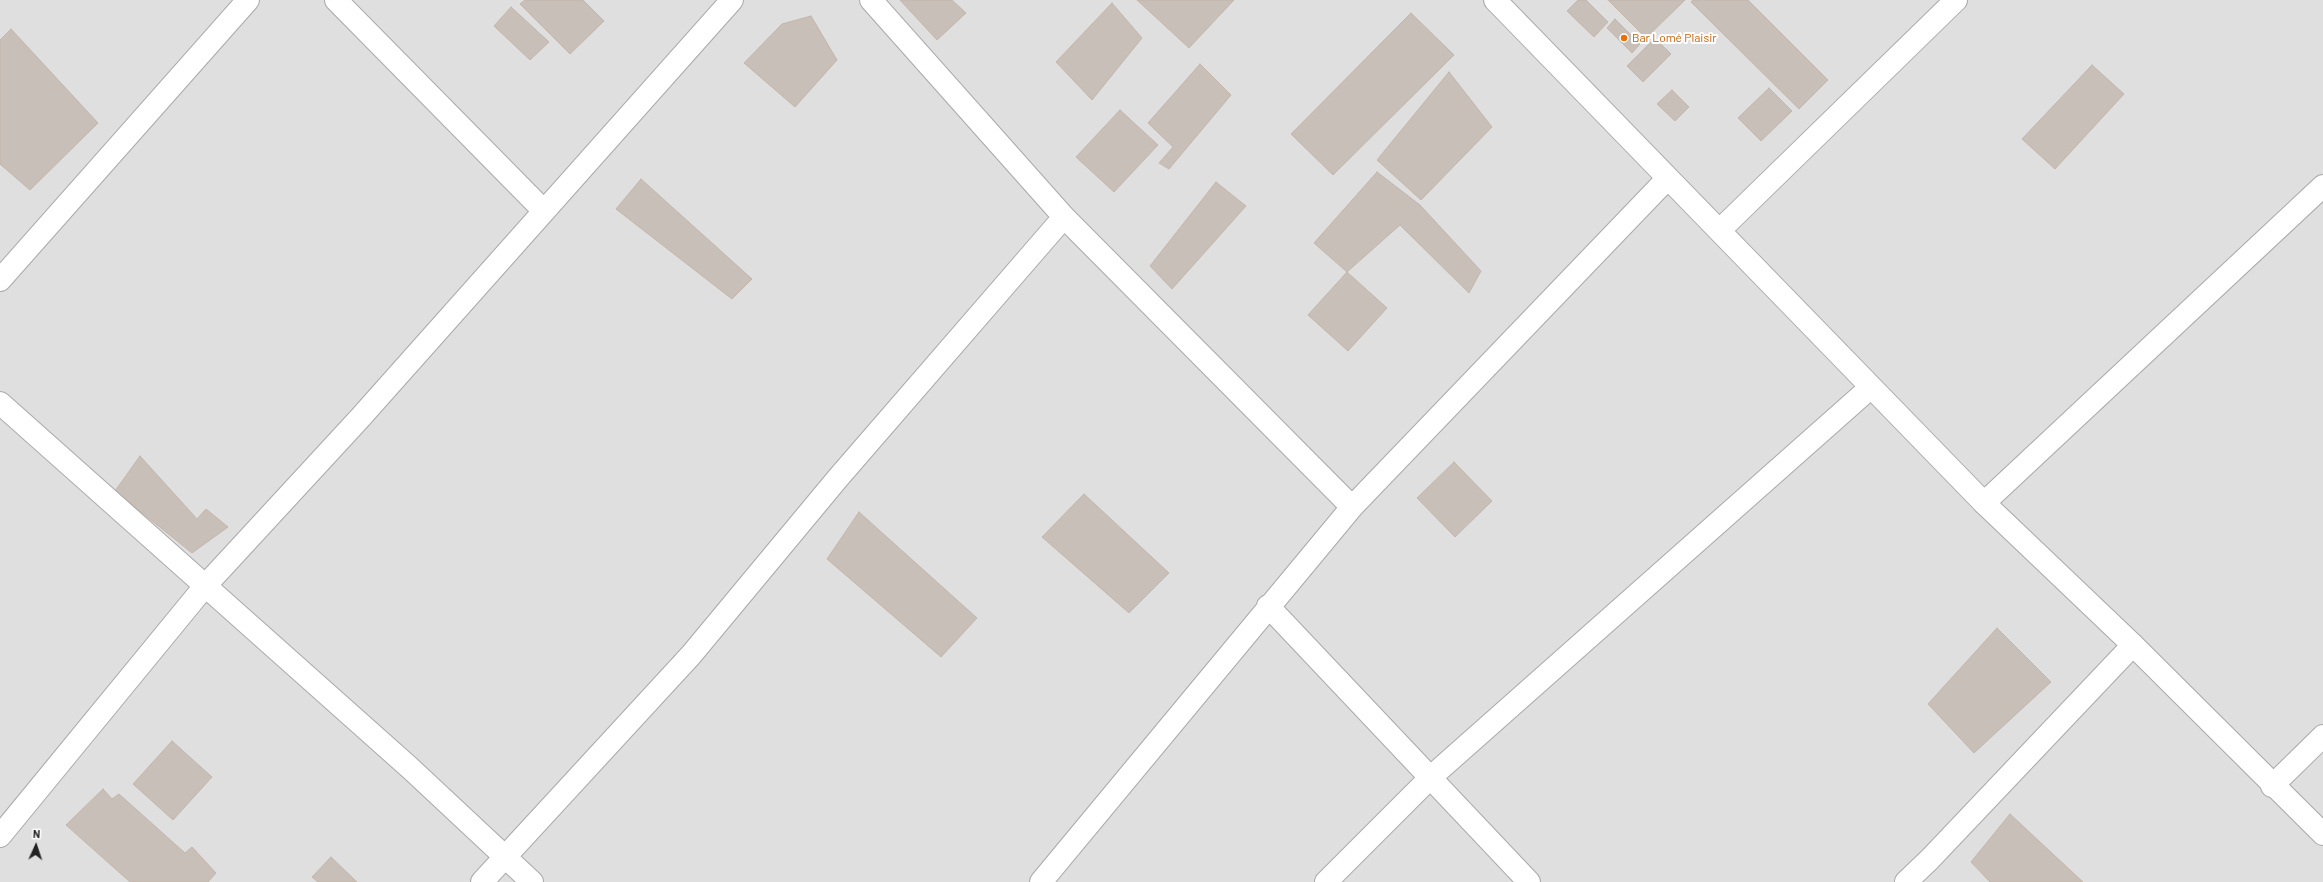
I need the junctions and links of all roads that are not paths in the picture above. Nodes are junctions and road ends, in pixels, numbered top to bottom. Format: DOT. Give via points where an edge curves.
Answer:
graph roads {
  1 [pos="248,0"];
  2 [pos="336,0"];
  3 [pos="732,0"];
  4 [pos="871,0"];
  5 [pos="1495,0"];
  6 [pos="1956,0"];
  7 [pos="1667,179"];
  8 [pos="2323,186"];
  9 [pos="544,211"];
  10 [pos="1064,217"];
  11 [pos="1720,230"];
  12 [pos="0,280"];
  13 [pos="1870,388"];
  14 [pos="0,403"];
  15 [pos="1984,503"];
  16 [pos="1352,507"];
  17 [pos="205,586"];
  18 [pos="1268,606"];
  19 [pos="2133,644"];
  20 [pos="2323,736"];
  21 [pos="1431,777"];
  22 [pos="2272,786"];
  23 [pos="2323,834"];
  24 [pos="0,836"];
  25 [pos="504,856"];
  26 [pos="482,882"];
  27 [pos="532,882"];
  28 [pos="1041,882"];
  29 [pos="1326,882"];
  30 [pos="1529,882"];
  31 [pos="1906,882"];
  1 -- 12 [label="street"];
  2 -- 9 [label="street"];
  3 -- 9 [label="street"];
  4 -- 10 [label="street"];
  5 -- 7 [label="street"];
  6 -- 11 [label="street"];
  7 -- 11 [label="street"];
  7 -- 16 [label="street"];
  8 -- 15 [label="street"];
  9 -- 17 [label="street" via="360,418"];
  10 -- 16 [label="street"];
  10 -- 25 [label="street" via="838,478 691,654"];
  11 -- 13 [label="street"];
  13 -- 15 [label="street"];
  13 -- 21 [label="street"];
  14 -- 17 [label="street"];
  15 -- 19 [label="street"];
  16 -- 18 [label="street"];
  17 -- 24 [label="street"];
  17 -- 25 [label="street" via="410,768"];
  18 -- 21 [label="street"];
  18 -- 28 [label="street"];
  19 -- 22 [label="street"];
  19 -- 31 [label="street"];
  20 -- 22 [label="street"];
  21 -- 29 [label="street"];
  21 -- 30 [label="street"];
  22 -- 23 [label="street"];
  25 -- 26 [label="street"];
  25 -- 27 [label="street"];
}
